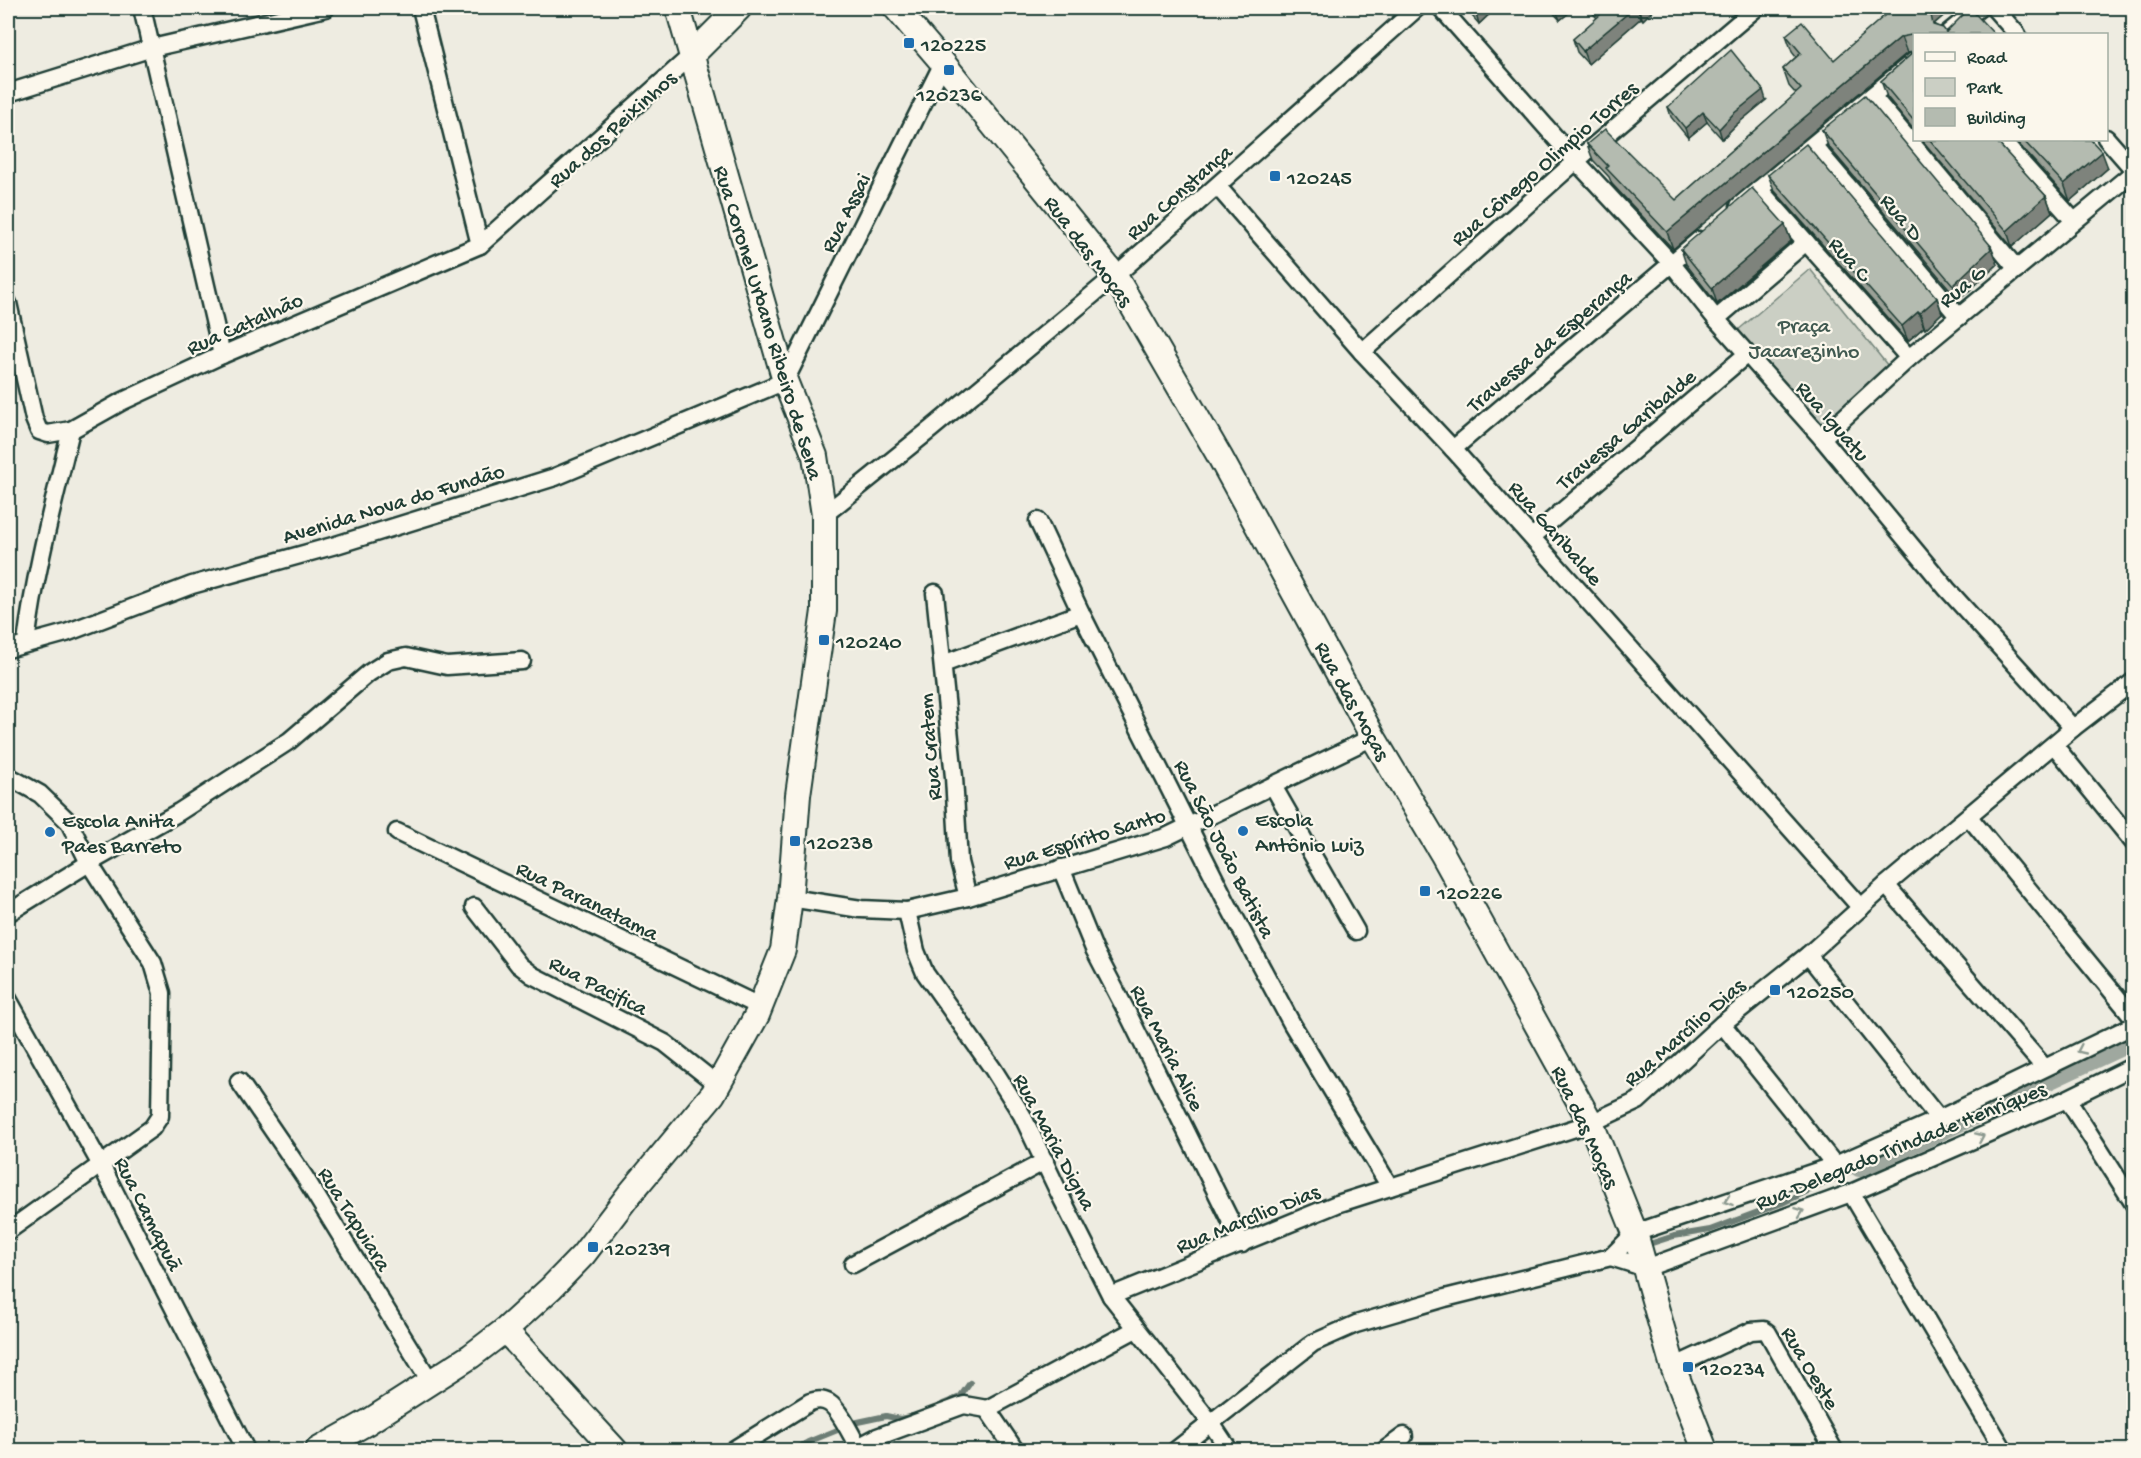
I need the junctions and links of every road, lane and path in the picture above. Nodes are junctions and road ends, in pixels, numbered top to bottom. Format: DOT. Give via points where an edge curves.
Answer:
graph roads {
  1 [pos="142,8"];
  2 [pos="326,8"];
  3 [pos="421,8"];
  4 [pos="678,8"];
  5 [pos="739,8"];
  6 [pos="896,8"];
  7 [pos="1417,8"];
  8 [pos="1441,8"];
  9 [pos="1756,8"];
  10 [pos="1979,8"];
  11 [pos="1994,8"];
  12 [pos="1948,33"];
  13 [pos="2017,33"];
  14 [pos="152,48"];
  15 [pos="692,55"];
  16 [pos="1913,62"];
  17 [pos="944,63"];
  18 [pos="8,93"];
  19 [pos="1872,96"];
  20 [pos="2108,140"];
  21 [pos="2002,141"];
  22 [pos="1813,145"];
  23 [pos="1576,161"];
  24 [pos="2133,171"];
  25 [pos="1218,187"];
  26 [pos="1759,189"];
  27 [pos="2074,221"];
  28 [pos="1806,242"];
  29 [pos="480,245"];
  30 [pos="1672,264"];
  31 [pos="2017,268"];
  32 [pos="1115,276"];
  33 [pos="8,303"];
  34 [pos="1959,316"];
  35 [pos="1716,319"];
  36 [pos="1362,352"];
  37 [pos="1747,354"];
  38 [pos="222,355"];
  39 [pos="1910,358"];
  40 [pos="784,381"];
  41 [pos="71,430"];
  42 [pos="1822,438"];
  43 [pos="1453,449"];
  44 [pos="824,515"];
  45 [pos="1038,522"];
  46 [pos="1532,537"];
  47 [pos="935,593"];
  48 [pos="1081,612"];
  49 [pos="26,643"];
  50 [pos="8,650"];
  51 [pos="522,661"];
  52 [pos="943,664"];
  53 [pos="2133,681"];
  54 [pos="2073,729"];
  55 [pos="1373,737"];
  56 [pos="2054,745"];
  57 [pos="8,776"];
  58 [pos="1273,786"];
  59 [pos="1969,817"];
  60 [pos="1189,827"];
  61 [pos="397,832"];
  62 [pos="2133,843"];
  63 [pos="89,863"];
  64 [pos="1061,868"];
  65 [pos="1886,885"];
  66 [pos="968,897"];
  67 [pos="790,898"];
  68 [pos="474,907"];
  69 [pos="1861,908"];
  70 [pos="908,911"];
  71 [pos="8,913"];
  72 [pos="1356,931"];
  73 [pos="1808,955"];
  74 [pos="8,999"];
  75 [pos="761,1006"];
  76 [pos="2133,1018"];
  77 [pos="1722,1024"];
  78 [pos="2133,1025"];
  79 [pos="2133,1066"];
  80 [pos="2044,1067"];
  81 [pos="239,1081"];
  82 [pos="718,1085"];
  83 [pos="2067,1099"];
  84 [pos="1939,1119"];
  85 [pos="1591,1123"];
  86 [pos="1045,1161"];
  87 [pos="101,1165"];
  88 [pos="1835,1165"];
  89 [pos="1390,1187"];
  90 [pos="1851,1193"];
  91 [pos="2133,1204"];
  92 [pos="8,1231"];
  93 [pos="1635,1233"];
  94 [pos="1242,1244"];
  95 [pos="1611,1257"];
  96 [pos="853,1264"];
  97 [pos="1646,1268"];
  98 [pos="1111,1296"];
  99 [pos="1136,1329"];
  100 [pos="505,1330"];
  101 [pos="1673,1367"];
  102 [pos="430,1381"];
  103 [pos="987,1409"];
  104 [pos="1211,1423"];
  105 [pos="1404,1436"];
  106 [pos="855,1449"];
  107 [pos="246,1450"];
  108 [pos="318,1450"];
  109 [pos="615,1450"];
  110 [pos="733,1450"];
  111 [pos="1015,1450"];
  112 [pos="1176,1450"];
  113 [pos="1229,1450"];
  114 [pos="1385,1450"];
  115 [pos="1705,1450"];
  116 [pos="1834,1450"];
  117 [pos="2004,1450"];
  1 -- 14 [label="street"];
  2 -- 14 [label="street"];
  3 -- 29 [label="street"];
  4 -- 15 [label="street, Rua Coronel Urbano Ribeiro de Sena"];
  5 -- 15 [label="street, Rua dos Peixinhos"];
  6 -- 17 [label="street, Rua das Moças"];
  7 -- 25 [label="street, Rua Constança"];
  8 -- 23 [label="street, Rua Iguatu"];
  9 -- 23 [label="street, Rua Cônego Olimpio Torres"];
  10 -- 12 [label="street"];
  11 -- 13 [label="street"];
  14 -- 18 [label="street"];
  14 -- 38 [label="street"];
  15 -- 29 [label="street, Rua dos Peixinhos"];
  15 -- 40 [label="street, Rua Coronel Urbano Ribeiro de Sena"];
  16 -- 19 [label="street, Travessa da Esperança"];
  17 -- 32 [label="street, Rua das Moças"];
  17 -- 40 [label="street, Rua Assai"];
  19 -- 22 [label="street, Travessa da Esperança"];
  19 -- 31 [label="street"];
  20 -- 24 [label="street"];
  21 -- 27 [label="street"];
  22 -- 26 [label="street, Travessa da Esperança"];
  22 -- 34 [label="street, Rua D"];
  23 -- 30 [label="street, Rua Iguatu"];
  23 -- 36 [label="street, Rua Cônego Olimpio Torres"];
  24 -- 27 [label="street, Rua G"];
  25 -- 32 [label="street, Rua Constança"];
  25 -- 36 [label="street, Rua Garibalde"];
  26 -- 28 [label="street, Rua C"];
  26 -- 30 [label="street, Travessa da Esperança"];
  27 -- 31 [label="street, Rua G"];
  28 -- 35 [label="street"];
  28 -- 39 [label="street, Rua C"];
  29 -- 38 [label="street, Rua Catalhão"];
  30 -- 35 [label="street, Rua Iguatu"];
  30 -- 43 [label="street, Travessa da Esperança"];
  31 -- 34 [label="street, Rua G"];
  32 -- 44 [label="street, Rua Constança"];
  32 -- 55 [label="street, Rua das Moças" via="1220,457"];
  33 -- 41 [label="street, Rua Catalhão" via="39,431 48,434"];
  34 -- 39 [label="street, Rua G"];
  35 -- 37 [label="street, Rua Iguatu"];
  36 -- 43 [label="street, Rua Garibalde"];
  37 -- 42 [label="street, Rua Iguatu"];
  37 -- 46 [label="street, Travessa Garibalde"];
  38 -- 41 [label="street, Rua Catalhão"];
  39 -- 42 [label="street, Rua G"];
  40 -- 44 [label="street, Rua Coronel Urbano Ribeiro de Sena" via="815,456"];
  40 -- 49 [label="street, Avenida Nova do Fundão" via="555,477 192,585 66,633"];
  41 -- 49 [label="street" via="40,560"];
  42 -- 54 [label="street, Rua Iguatu" via="1947,589"];
  43 -- 46 [label="street, Rua Garibalde"];
  44 -- 67 [label="street, Rua Coronel Urbano Ribeiro de Sena" via="824,611 798,795"];
  45 -- 48 [label="street, Rua São João Batista"];
  46 -- 69 [label="street, Rua Garibalde"];
  47 -- 52 [label="street, Rua Cratem"];
  48 -- 52 [label="street"];
  48 -- 60 [label="street, Rua São João Batista"];
  49 -- 50 [label="street, Avenida Nova do Fundão"];
  51 -- 63 [label="street" via="447,666 405,657 388,661 289,741 179,812"];
  52 -- 66 [label="street, Rua Cratem" via="959,862"];
  53 -- 54 [label="street, Rua Marcílio Dias"];
  54 -- 56 [label="street, Rua Marcílio Dias"];
  55 -- 58 [label="street, Rua Espírito Santo"];
  55 -- 85 [label="street, Rua das Moças" via="1442,853"];
  56 -- 59 [label="street, Rua Marcílio Dias"];
  56 -- 62 [label="street"];
  57 -- 63 [label="street" via="40,794 69,822"];
  58 -- 60 [label="street, Rua Espírito Santo"];
  58 -- 72 [label="street"];
  59 -- 65 [label="street, Rua Marcílio Dias"];
  59 -- 76 [label="street"];
  60 -- 64 [label="street, Rua Espírito Santo"];
  60 -- 89 [label="street, Rua São João Batista" via="1292,1024"];
  61 -- 75 [label="street, Rua Paranatama"];
  63 -- 71 [label="street"];
  63 -- 87 [label="street" via="153,963 162,993 160,1116 152,1128"];
  64 -- 66 [label="street, Rua Espírito Santo"];
  64 -- 94 [label="street, Rua Maria Alice" via="1094,949"];
  65 -- 69 [label="street, Rua Marcílio Dias"];
  65 -- 80 [label="street"];
  66 -- 70 [label="street, Rua Espírito Santo"];
  67 -- 70 [label="street, Rua Espírito Santo" via="861,909"];
  67 -- 75 [label="street, Rua Coronel Urbano Ribeiro de Sena" via="783,950"];
  68 -- 82 [label="street, Rua Pacifica" via="519,965 532,975 665,1044"];
  69 -- 73 [label="street, Rua Marcílio Dias"];
  70 -- 86 [label="street, Rua Maria Digna" via="925,973 993,1069"];
  73 -- 77 [label="street, Rua Marcílio Dias"];
  73 -- 84 [label="street"];
  74 -- 87 [label="street, Rua Camapuã"];
  75 -- 82 [label="street, Rua Coronel Urbano Ribeiro de Sena"];
  77 -- 85 [label="street, Rua Marcílio Dias" via="1638,1101"];
  77 -- 88 [label="street, Rua Delegado Trindade Henriques"];
  78 -- 80 [label="street, Rua Delegado Trindade Henriques, one-way"];
  79 -- 83 [label="street, Rua Delegado Trindade Henriques"];
  80 -- 84 [label="street, Rua Delegado Trindade Henriques"];
  81 -- 102 [label="street, Rua Tapuiara" via="304,1176"];
  82 -- 100 [label="street, Rua Coronel Urbano Ribeiro de Sena" via="582,1255"];
  90 -- 83 [label="street, Rua Delegado Trindade Henriques, one-way"];
  83 -- 91 [label="street"];
  84 -- 88 [label="street, Rua Delegado Trindade Henriques"];
  85 -- 89 [label="street, Rua Marcílio Dias"];
  85 -- 93 [label="street, Rua das Moças"];
  86 -- 96 [label="street"];
  86 -- 98 [label="street, Rua Maria Digna"];
  87 -- 92 [label="street"];
  87 -- 107 [label="street, Rua Camapuã"];
  88 -- 93 [label="street, Rua Delegado Trindade Henriques, one-way"];
  89 -- 94 [label="street, Rua Marcílio Dias" via="1337,1204"];
  97 -- 90 [label="street, Rua Delegado Trindade Henriques, one-way"];
  90 -- 117 [label="street"];
  93 -- 95 [label="street"];
  93 -- 97 [label="street, Rua das Moças"];
  94 -- 98 [label="street, Rua Marcílio Dias"];
  95 -- 97 [label="street"];
  95 -- 104 [label="street" via="1356,1324 1313,1343"];
  97 -- 101 [label="street, Rua das Moças"];
  98 -- 99 [label="street, Rua Maria Digna"];
  99 -- 103 [label="street"];
  99 -- 104 [label="street, Rua Maria Digna"];
  100 -- 102 [label="street, Rua Coronel Urbano Ribeiro de Sena"];
  100 -- 109 [label="street"];
  101 -- 115 [label="street, Rua das Moças"];
  101 -- 116 [label="street, Rua Oeste" via="1751,1330 1764,1330"];
  102 -- 108 [label="street, Rua Coronel Urbano Ribeiro de Sena"];
  103 -- 106 [label="street" via="964,1405"];
  103 -- 111 [label="street"];
  104 -- 112 [label="street"];
  104 -- 113 [label="street, Rua Maria Digna"];
  105 -- 114 [label="street"];
  106 -- 110 [label="street" via="834,1407 819,1400"];
}
